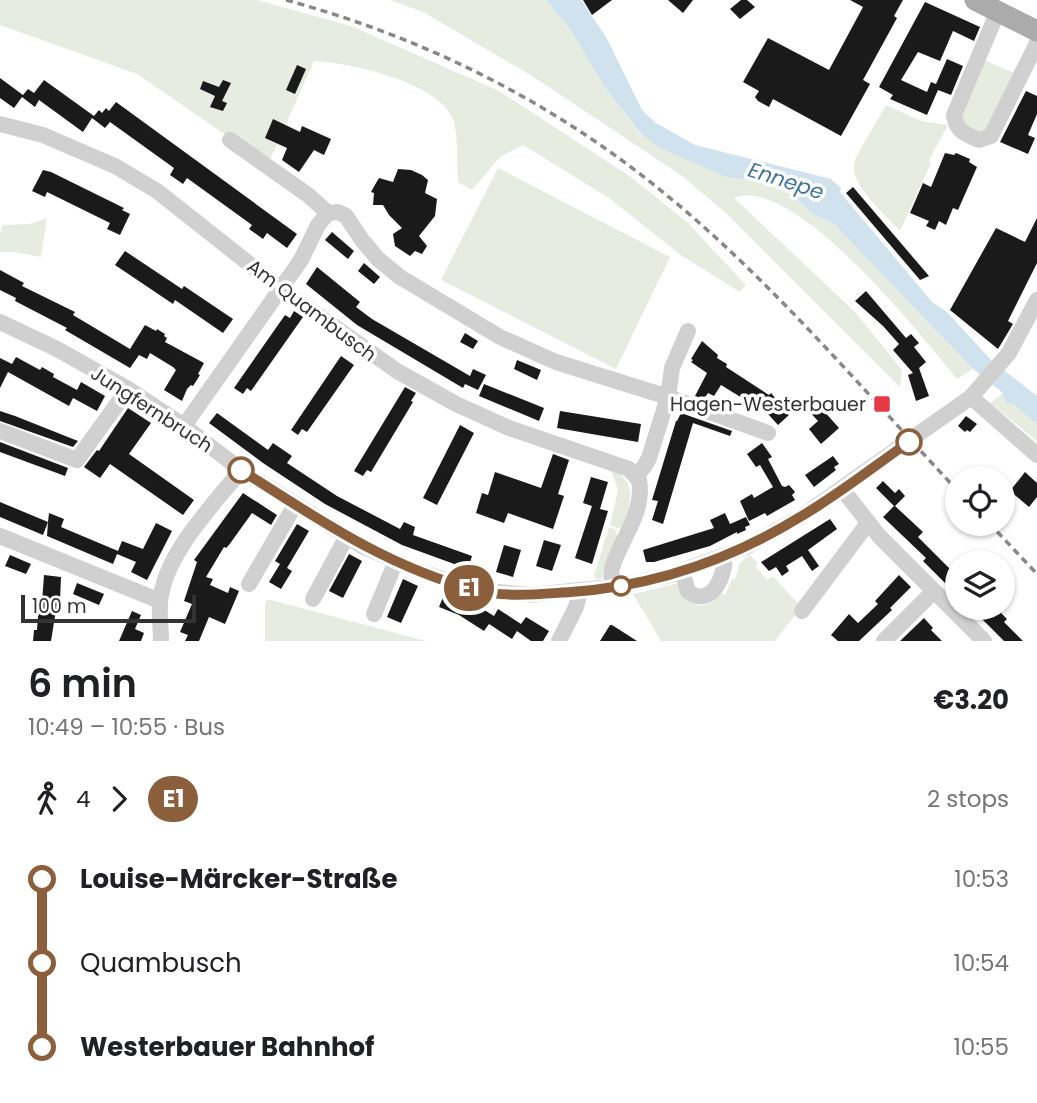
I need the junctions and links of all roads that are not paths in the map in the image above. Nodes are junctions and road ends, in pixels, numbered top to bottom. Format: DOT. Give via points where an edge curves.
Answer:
graph roads {
  1 [pos="975,0"];
  2 [pos="998,11"];
  3 [pos="1037,31"];
  4 [pos="1037,43"];
  5 [pos="0,124"];
  6 [pos="230,140"];
  7 [pos="328,213"];
  8 [pos="281,289"];
  9 [pos="1037,300"];
  10 [pos="0,322"];
  11 [pos="688,331"];
  12 [pos="128,390"];
  13 [pos="975,393"];
  14 [pos="668,397"];
  15 [pos="184,426"];
  16 [pos="0,431"];
  17 [pos="768,433"];
  18 [pos="1037,455"];
  19 [pos="241,470"];
  20 [pos="637,475"];
  21 [pos="842,489"];
  22 [pos="295,505"];
  23 [pos="868,523"];
  24 [pos="0,536"];
  25 [pos="347,537"];
  26 [pos="724,556"];
  27 [pos="396,561"];
  28 [pos="682,571"];
  29 [pos="249,584"];
  30 [pos="612,587"];
  31 [pos="580,591"];
  32 [pos="934,591"];
  33 [pos="313,599"];
  34 [pos="160,601"];
  35 [pos="802,611"];
  36 [pos="374,614"];
  37 [pos="161,641"];
  38 [pos="559,641"];
  39 [pos="884,641"];
  40 [pos="984,641"];
  1 -- 2 [label="main road"];
  2 -- 3 [label="main road"];
  2 -- 4 [label="street" via="954,115 962,132 979,140 991,136"];
  5 -- 8 [label="street, Am Quambusch" via="43,135 115,166 178,206"];
  6 -- 7 [label="street"];
  7 -- 8 [label="street"];
  7 -- 14 [label="street" via="346,215 362,240 400,277 500,337 556,362"];
  8 -- 15 [label="street"];
  8 -- 20 [label="street, Am Quambusch" via="397,372 456,404 509,428 622,465"];
  9 -- 13 [label="street, Jungfernbruch" via="1009,353"];
  10 -- 12 [label="street, Jungfernbruch"];
  11 -- 14 [label="street" via="671,368"];
  12 -- 15 [label="street, Jungfernbruch"];
  12 -- 16 [label="street" via="77,460"];
  13 -- 18 [label="street"];
  13 -- 21 [label="street, Jungfernbruch"];
  14 -- 17 [label="street"];
  14 -- 20 [label="street" via="649,458"];
  15 -- 19 [label="street, Jungfernbruch"];
  19 -- 22 [label="street, Jungfernbruch"];
  19 -- 34 [label="street" via="184,542"];
  20 -- 30 [label="street" via="638,506 613,564"];
  21 -- 23 [label="street"];
  21 -- 26 [label="street, Jungfernbruch" via="793,522"];
  22 -- 25 [label="street, Jungfernbruch"];
  22 -- 29 [label="street"];
  23 -- 32 [label="street"];
  23 -- 35 [label="street"];
  24 -- 34 [label="street"];
  25 -- 27 [label="street, Jungfernbruch"];
  25 -- 33 [label="street"];
  26 -- 28 [label="street, Jungfernbruch"];
  26 -- 28 [label="street" via="724,570 707,597 688,592"];
  27 -- 31 [label="street, Jungfernbruch" via="488,593"];
  27 -- 36 [label="street"];
  28 -- 30 [label="street, Jungfernbruch"];
  30 -- 31 [label="street, Jungfernbruch"];
  31 -- 38 [label="street"];
  32 -- 39 [label="street"];
  32 -- 40 [label="street"];
  34 -- 37 [label="street"];
}
